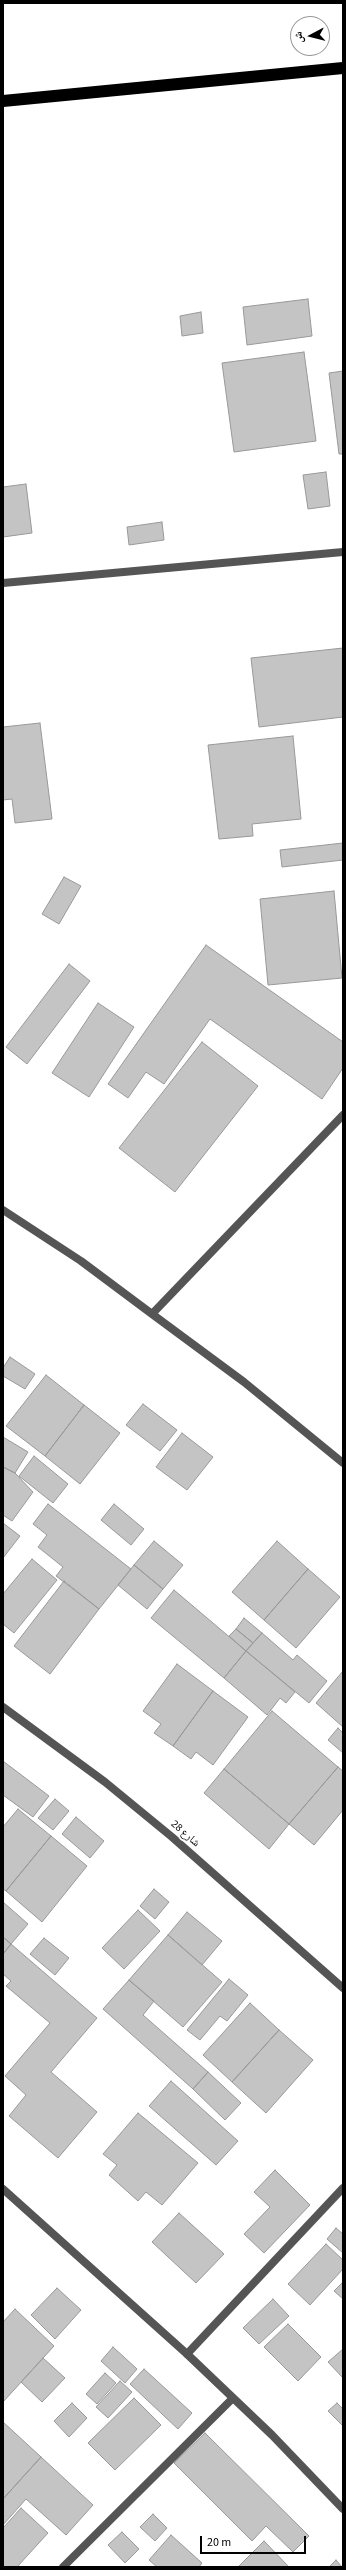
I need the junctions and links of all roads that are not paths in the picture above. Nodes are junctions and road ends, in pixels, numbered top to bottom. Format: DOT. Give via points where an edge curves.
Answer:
graph roads {
  1 [pos="343,68"];
  2 [pos="3,101"];
  3 [pos="343,552"];
  4 [pos="3,583"];
  5 [pos="343,1115"];
  6 [pos="3,1210"];
  7 [pos="152,1314"];
  8 [pos="343,1463"];
  9 [pos="3,1707"];
  10 [pos="343,1988"];
  11 [pos="343,2188"];
  12 [pos="3,2190"];
  13 [pos="187,2354"];
  14 [pos="232,2399"];
  15 [pos="343,2509"];
  16 [pos="63,2567"];
  1 -- 2 [label="highway"];
  3 -- 4 [label="street"];
  5 -- 7 [label="street"];
  6 -- 7 [label="street" via="81,1261"];
  7 -- 8 [label="street" via="244,1382"];
  9 -- 10 [label="street, شارع 28" via="105,1782 172,1837"];
  11 -- 13 [label="street"];
  12 -- 13 [label="street"];
  13 -- 14 [label="street"];
  14 -- 15 [label="street" via="272,2435"];
  14 -- 16 [label="street"];
}
